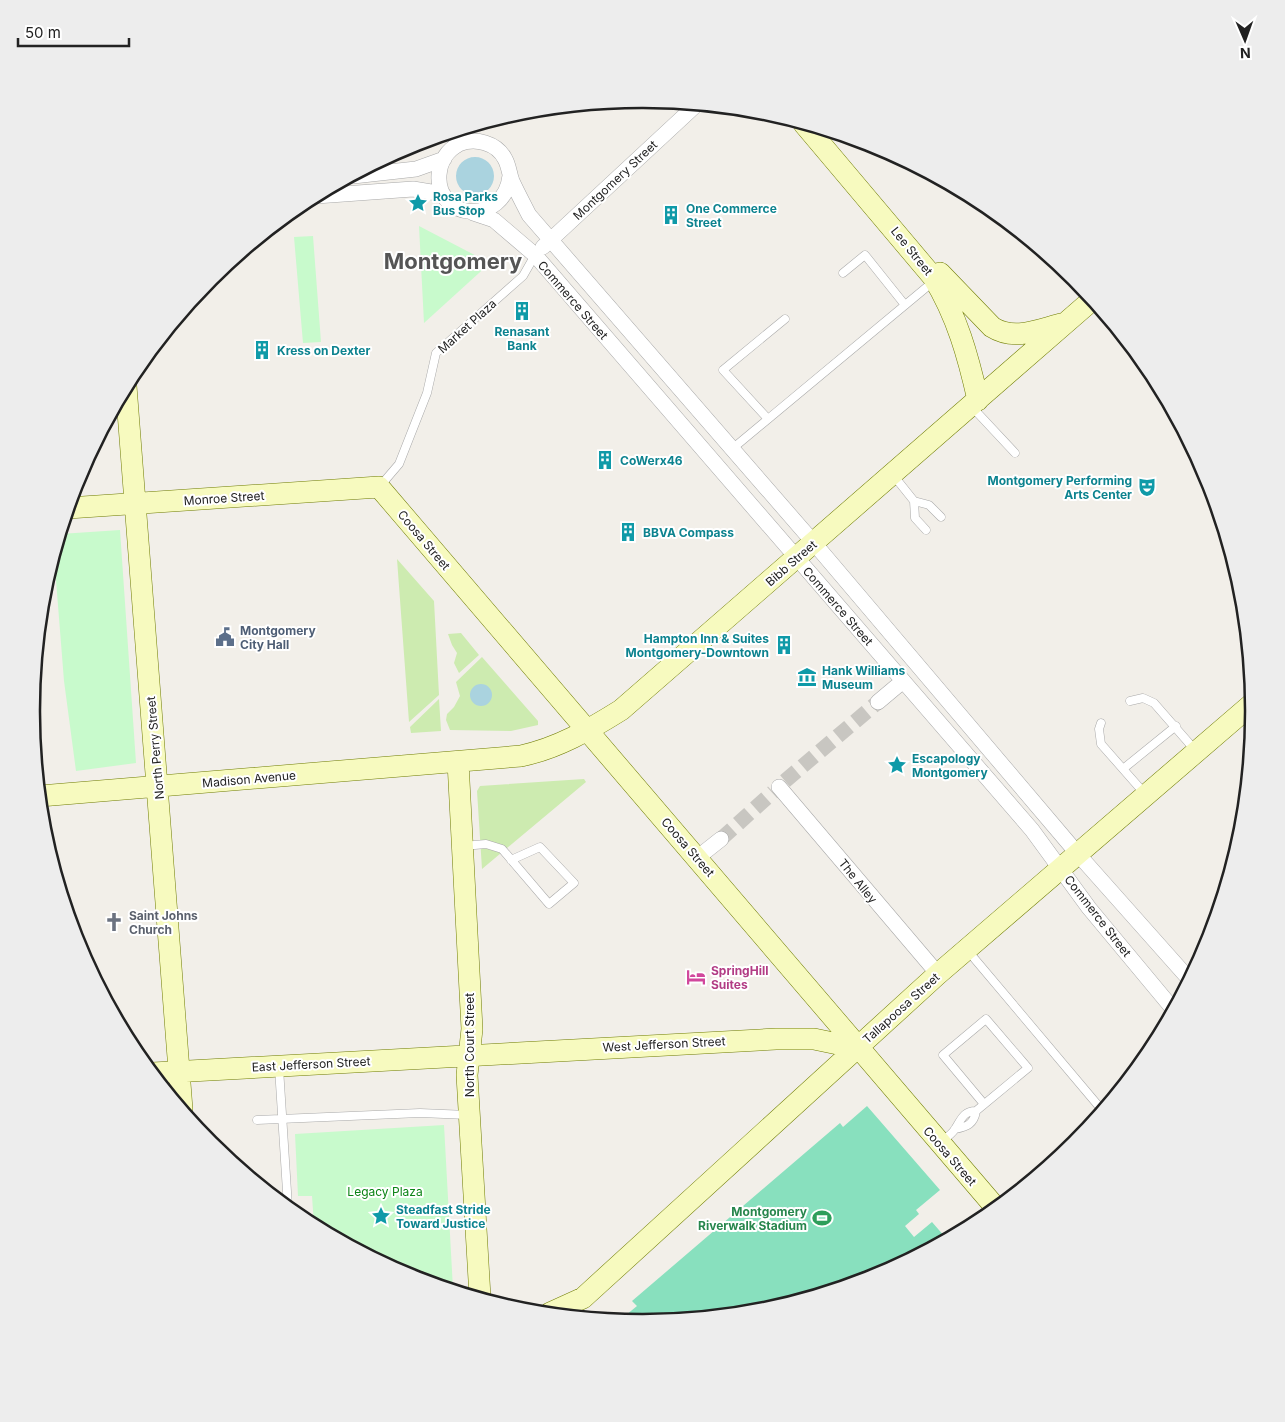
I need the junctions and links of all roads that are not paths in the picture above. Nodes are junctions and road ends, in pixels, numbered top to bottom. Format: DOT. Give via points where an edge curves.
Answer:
graph roads {
  1 [pos="690,111"];
  2 [pos="812,133"];
  3 [pos="465,136"];
  4 [pos="444,158"];
  5 [pos="370,174"];
  6 [pos="510,176"];
  7 [pos="444,194"];
  8 [pos="332,195"];
  9 [pos="471,212"];
  10 [pos="551,240"];
  11 [pos="534,255"];
  12 [pos="843,273"];
  13 [pos="939,277"];
  14 [pos="905,305"];
  15 [pos="1087,305"];
  16 [pos="785,319"];
  17 [pos="1066,323"];
  18 [pos="127,400"];
  19 [pos="974,403"];
  20 [pos="768,419"];
  21 [pos="732,449"];
  22 [pos="1015,453"];
  23 [pos="893,474"];
  24 [pos="379,487"];
  25 [pos="914,501"];
  26 [pos="134,504"];
  27 [pos="76,508"];
  28 [pos="941,517"];
  29 [pos="926,530"];
  30 [pos="814,543"];
  31 [pos="797,558"];
  32 [pos="904,680"];
  33 [pos="1130,701"];
  34 [pos="878,702"];
  35 [pos="1245,710"];
  36 [pos="1101,723"];
  37 [pos="1176,726"];
  38 [pos="587,732"];
  39 [pos="1196,751"];
  40 [pos="458,762"];
  41 [pos="1123,770"];
  42 [pos="158,787"];
  43 [pos="779,787"];
  44 [pos="1146,795"];
  45 [pos="46,796"];
  46 [pos="721,839"];
  47 [pos="462,846"];
  48 [pos="1077,853"];
  49 [pos="698,858"];
  50 [pos="511,860"];
  51 [pos="1060,868"];
  52 [pos="967,949"];
  53 [pos="938,974"];
  54 [pos="1184,974"];
  55 [pos="1169,1004"];
  56 [pos="857,1048"];
  57 [pos="469,1054"];
  58 [pos="278,1066"];
  59 [pos="180,1071"];
  60 [pos="161,1072"];
  61 [pos="181,1098"];
  62 [pos="984,1104"];
  63 [pos="1098,1105"];
  64 [pos="470,1115"];
  65 [pos="284,1119"];
  66 [pos="257,1120"];
  67 [pos="940,1144"];
  68 [pos="288,1197"];
  69 [pos="991,1202"];
  70 [pos="480,1291"];
  71 [pos="562,1308"];
  1 -- 10 [label="street, Montgomery Street"];
  2 -- 13 [label="main road, Lee Street"];
  3 -- 4 [label="street"];
  3 -- 6 [label="street" via="498,150 505,157"];
  4 -- 5 [label="street" via="416,169"];
  4 -- 7 [label="street" via="439,180"];
  6 -- 9 [label="street" via="505,195 499,203"];
  6 -- 10 [label="street, Commerce Street" via="529,215"];
  7 -- 8 [label="street" via="413,189"];
  7 -- 9 [label="street" via="453,205"];
  9 -- 11 [label="street, Commerce Street" via="494,220"];
  10 -- 11 [label="street, Montgomery Street"];
  10 -- 21 [label="street, Commerce Street"];
  11 -- 24 [label="lane, Market Plaza" via="523,276 436,353 427,393 398,464"];
  11 -- 31 [label="street, Commerce Street"];
  12 -- 14 [label="lane" via="865,255"];
  13 -- 14 [label="lane"];
  13 -- 17 [label="main road" via="1001,332 1022,334"];
  13 -- 19 [label="main road, Lee Street" via="959,326"];
  14 -- 20 [label="lane"];
  15 -- 17 [label="main road, Bibb Street"];
  16 -- 20 [label="lane" via="723,370"];
  17 -- 19 [label="main road, Bibb Street"];
  18 -- 26 [label="main road, North Perry Street"];
  19 -- 22 [label="lane"];
  19 -- 23 [label="main road, Bibb Street"];
  20 -- 21 [label="lane"];
  21 -- 30 [label="street, Commerce Street"];
  23 -- 25 [label="lane"];
  23 -- 30 [label="main road, Bibb Street"];
  24 -- 26 [label="main road, Monroe Street"];
  24 -- 38 [label="main road, Coosa Street"];
  25 -- 28 [label="lane" via="929,504"];
  25 -- 29 [label="lane" via="914,518"];
  26 -- 27 [label="main road, Monroe Street"];
  26 -- 42 [label="main road, North Perry Street"];
  30 -- 31 [label="main road, Bibb Street"];
  30 -- 48 [label="street, Commerce Street"];
  31 -- 32 [label="street, Commerce Street"];
  31 -- 38 [label="main road, Bibb Street" via="621,710"];
  32 -- 34 [label="street"];
  32 -- 51 [label="street, Commerce Street" via="1032,830"];
  33 -- 37 [label="lane" via="1143,698 1154,703"];
  35 -- 39 [label="main road, Tallapoosa Street"];
  36 -- 41 [label="lane" via="1101,744"];
  37 -- 39 [label="lane"];
  37 -- 41 [label="lane"];
  38 -- 40 [label="main road, Bibb Street" via="548,750"];
  38 -- 49 [label="main road, Coosa Street"];
  39 -- 44 [label="main road, Tallapoosa Street"];
  40 -- 42 [label="main road, Madison Avenue"];
  40 -- 47 [label="main road, North Court Street"];
  41 -- 44 [label="lane"];
  42 -- 45 [label="main road, Madison Avenue"];
  42 -- 59 [label="main road, North Perry Street"];
  43 -- 53 [label="street, The Alley"];
  44 -- 48 [label="main road, Tallapoosa Street"];
  46 -- 49 [label="street"];
  47 -- 50 [label="lane" via="486,844 502,849"];
  47 -- 57 [label="main road, North Court Street" via="472,1029"];
  48 -- 51 [label="main road, Tallapoosa Street"];
  48 -- 54 [label="street, Commerce Street"];
  49 -- 56 [label="main road, Coosa Street"];
  50 -- 50 [label="lane" via="549,904 574,883 540,847"];
  51 -- 52 [label="main road, Tallapoosa Street"];
  51 -- 55 [label="street, Commerce Street"];
  52 -- 53 [label="main road, Tallapoosa Street"];
  52 -- 63 [label="lane"];
  53 -- 56 [label="main road, Tallapoosa Street"];
  56 -- 57 [label="main road, West Jefferson Street" via="814,1039 776,1038"];
  56 -- 67 [label="main road, Coosa Street"];
  56 -- 71 [label="main road, Tallapoosa Street" via="583,1298"];
  57 -- 58 [label="main road, East Jefferson Street"];
  57 -- 64 [label="main road, North Court Street"];
  58 -- 59 [label="main road, East Jefferson Street"];
  58 -- 65 [label="lane"];
  59 -- 60 [label="main road, East Jefferson Street"];
  59 -- 61 [label="main road, North Perry Street"];
  62 -- 62 [label="lane" via="1028,1068 986,1019 943,1055"];
  62 -- 67 [label="lane" via="962,1116 955,1129"];
  64 -- 65 [label="lane" via="420,1113"];
  64 -- 70 [label="main road, North Court Street"];
  65 -- 66 [label="lane"];
  65 -- 68 [label="lane"];
  67 -- 69 [label="main road, Coosa Street"];
}
